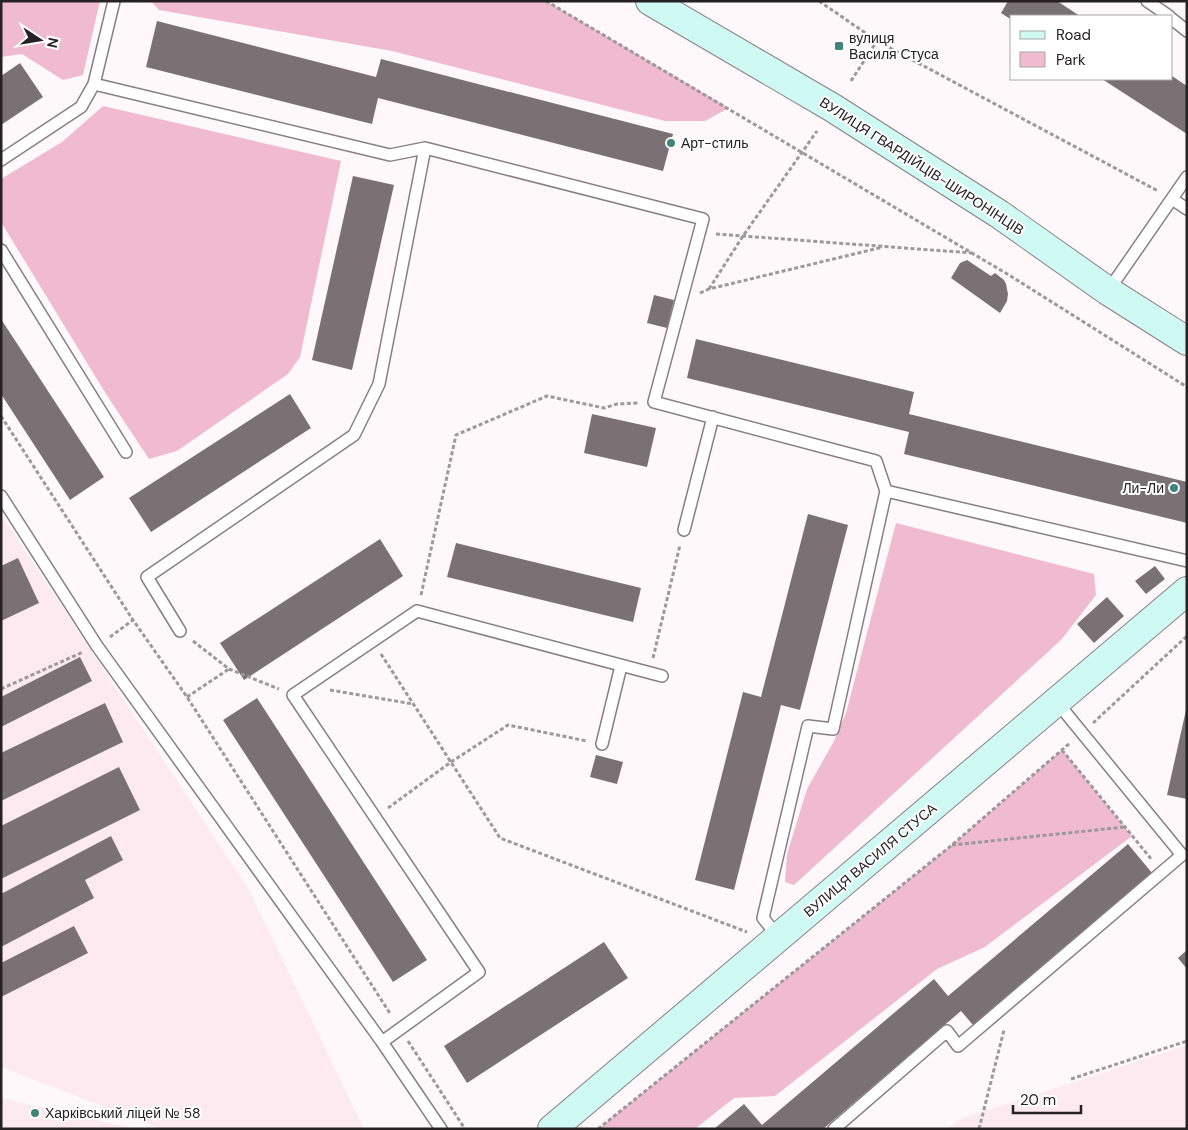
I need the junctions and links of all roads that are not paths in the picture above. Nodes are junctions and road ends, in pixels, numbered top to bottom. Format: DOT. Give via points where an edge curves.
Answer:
graph roads {
  1 [pos="114,1"];
  2 [pos="650,1"];
  3 [pos="1147,1"];
  4 [pos="1159,4"];
  5 [pos="1168,15"];
  6 [pos="1173,20"];
  7 [pos="1187,31"];
  8 [pos="94,84"];
  9 [pos="425,148"];
  10 [pos="1,160"];
  11 [pos="1187,177"];
  12 [pos="1172,199"];
  13 [pos="1187,209"];
  14 [pos="1,250"];
  15 [pos="1108,291"];
  16 [pos="1187,341"];
  17 [pos="713,417"];
  18 [pos="126,452"];
  19 [pos="886,491"];
  20 [pos="1,496"];
  21 [pos="684,530"];
  22 [pos="1187,561"];
  23 [pos="1187,591"];
  24 [pos="180,631"];
  25 [pos="621,666"];
  26 [pos="662,676"];
  27 [pos="1056,701"];
  28 [pos="602,744"];
  29 [pos="1185,856"];
  30 [pos="776,940"];
  31 [pos="382,1042"];
  32 [pos="441,1129"];
  33 [pos="552,1129"];
  34 [pos="834,1129"];
  1 -- 8 [label="lane"];
  2 -- 15 [label="street, ВУЛИЦЯ ГВАРДІЙЦІВ-ШИРОНІНЦІВ" via="833,108 999,214"];
  3 -- 4 [label="lane"];
  4 -- 5 [label="lane"];
  6 -- 7 [label="lane"];
  8 -- 9 [label="lane" via="390,154"];
  8 -- 10 [label="lane" via="81,107"];
  9 -- 17 [label="lane" via="703,219 654,402"];
  9 -- 24 [label="lane" via="379,384 354,435 147,577"];
  11 -- 12 [label="lane"];
  12 -- 13 [label="lane"];
  12 -- 15 [label="lane"];
  14 -- 18 [label="lane"];
  15 -- 16 [label="street, ВУЛИЦЯ ГВАРДІЙЦІВ-ШИРОНІНЦІВ"];
  17 -- 19 [label="lane" via="876,461"];
  17 -- 21 [label="lane"];
  19 -- 22 [label="lane"];
  19 -- 30 [label="lane" via="833,729 808,726 763,918"];
  20 -- 31 [label="lane" via="97,646"];
  23 -- 27 [label="street, ВУЛИЦЯ ВАСИЛЯ СТУСА"];
  25 -- 26 [label="lane"];
  25 -- 28 [label="lane"];
  25 -- 31 [label="lane" via="417,611 293,695 479,972"];
  27 -- 29 [label="lane"];
  27 -- 30 [label="street, ВУЛИЦЯ ВАСИЛЯ СТУСА"];
  29 -- 34 [label="lane" via="958,1046 947,1031"];
  30 -- 33 [label="street, ВУЛИЦЯ ВАСИЛЯ СТУСА"];
  31 -- 32 [label="lane"];
}
